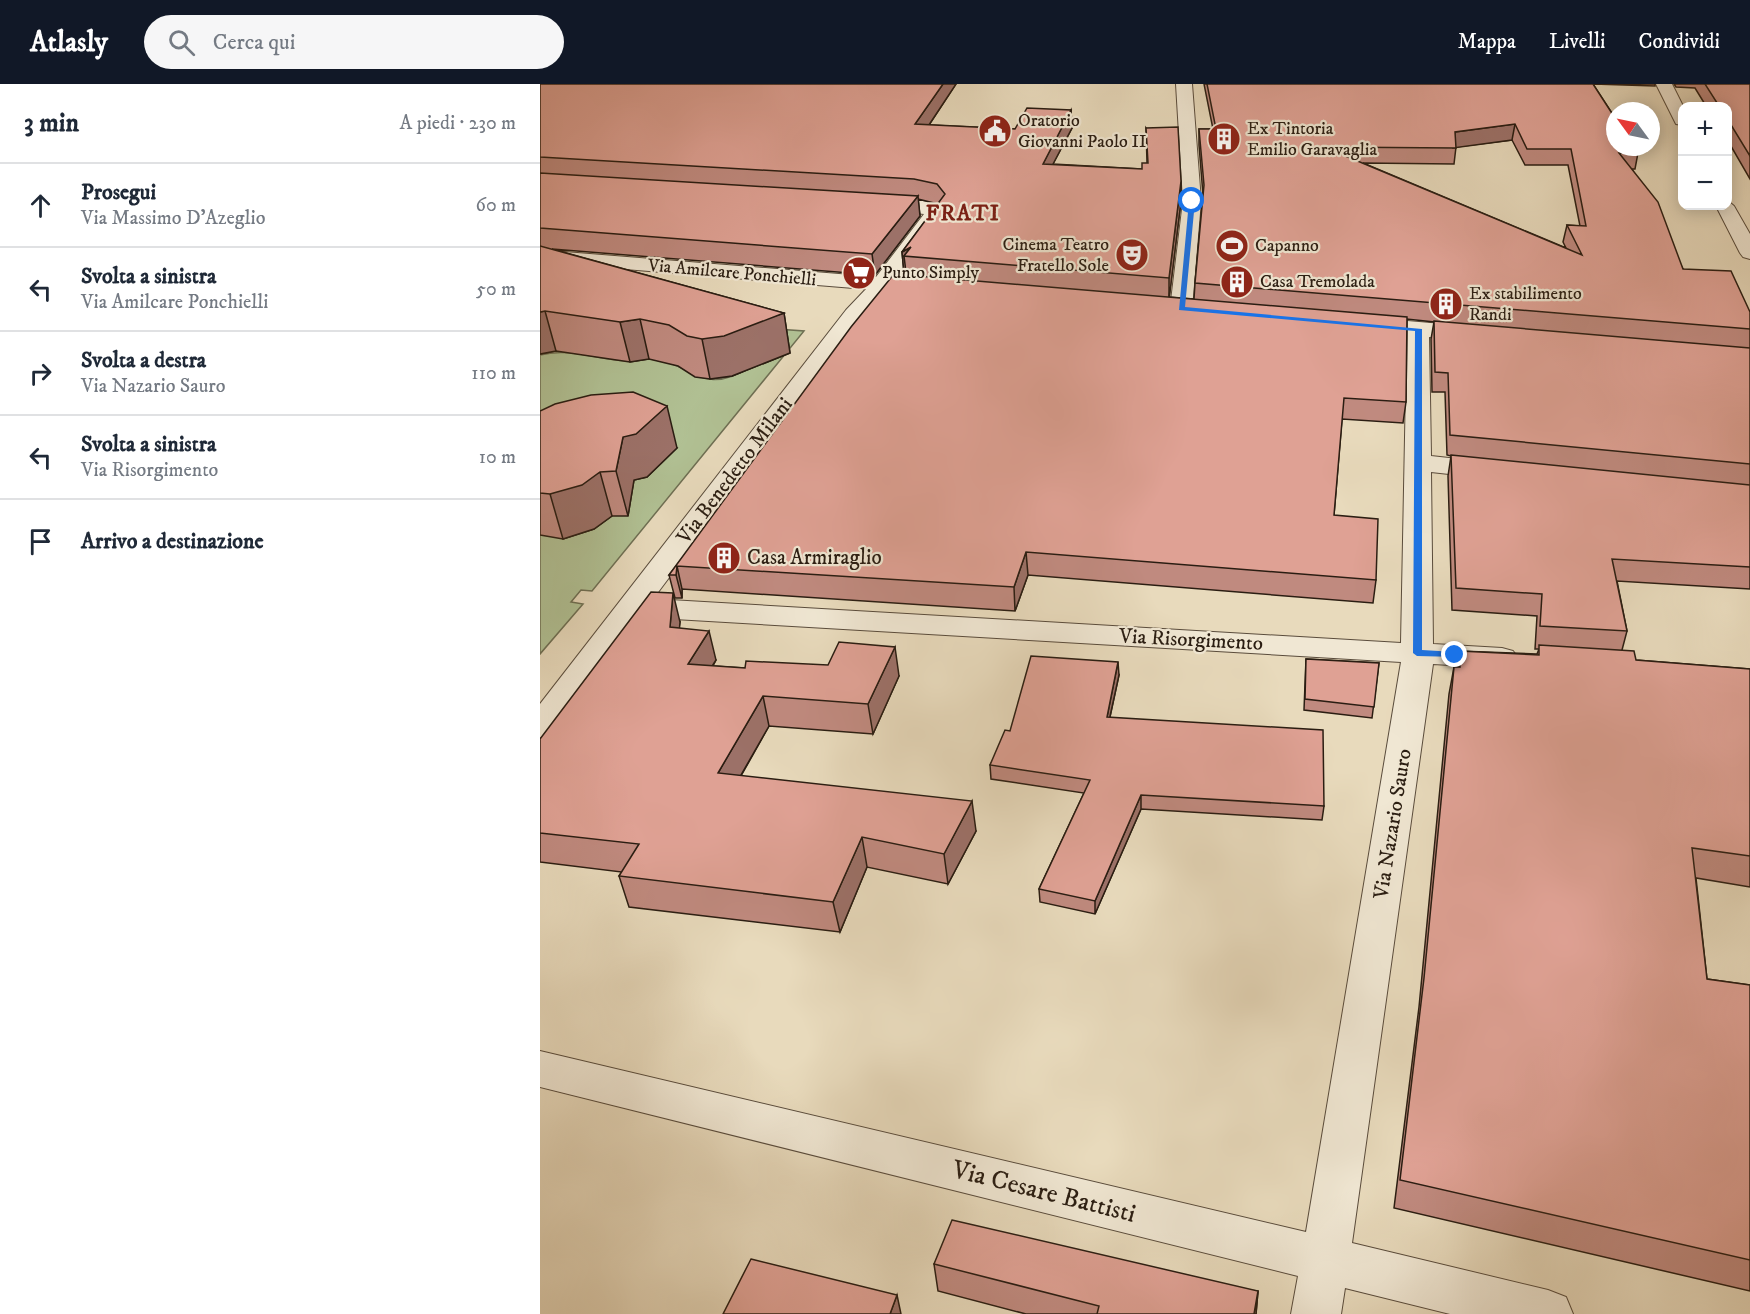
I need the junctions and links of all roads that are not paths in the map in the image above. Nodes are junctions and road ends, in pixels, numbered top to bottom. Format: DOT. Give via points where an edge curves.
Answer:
graph roads {
  1 [pos="1184,84"];
  2 [pos="1664,84"];
  3 [pos="1678,111"];
  4 [pos="859,203"];
  5 [pos="1727,210"];
  6 [pos="1750,253"];
  7 [pos="540,256"];
  8 [pos="880,284"];
  9 [pos="947,289"];
  10 [pos="1181,309"];
  11 [pos="1336,322"];
  12 [pos="1418,329"];
  13 [pos="1501,336"];
  14 [pos="1418,463"];
  15 [pos="1514,473"];
  16 [pos="632,607"];
  17 [pos="1417,653"];
  18 [pos="1525,659"];
  19 [pos="540,727"];
  20 [pos="540,1069"];
  21 [pos="1325,1260"];
  22 [pos="1316,1314"];
  23 [pos="1548,1314"];
  1 -- 10 [label="street" via="1192,201"];
  2 -- 3 [label="street"];
  4 -- 8 [label="street, Via Benedetto Milani" via="924,207 933,211 933,217"];
  5 -- 6 [label="street"];
  7 -- 8 [label="street, Via Amilcare Ponchielli"];
  8 -- 9 [label="street, Via Amilcare Ponchielli"];
  8 -- 16 [label="street, Via Benedetto Milani"];
  11 -- 12 [label="street"];
  12 -- 13 [label="street"];
  12 -- 14 [label="street, Via Nazario Sauro"];
  14 -- 15 [label="street"];
  14 -- 17 [label="street, Via Nazario Sauro"];
  16 -- 17 [label="street, Via Risorgimento"];
  16 -- 19 [label="street, Via Benedetto Milani"];
  17 -- 18 [label="street, Via Risorgimento"];
  17 -- 21 [label="street, Via Nazario Sauro"];
  20 -- 21 [label="street, Via Cesare Battisti"];
  21 -- 22 [label="street, Via Nazario Sauro"];
  21 -- 23 [label="street, Via Cesare Battisti"];
}
